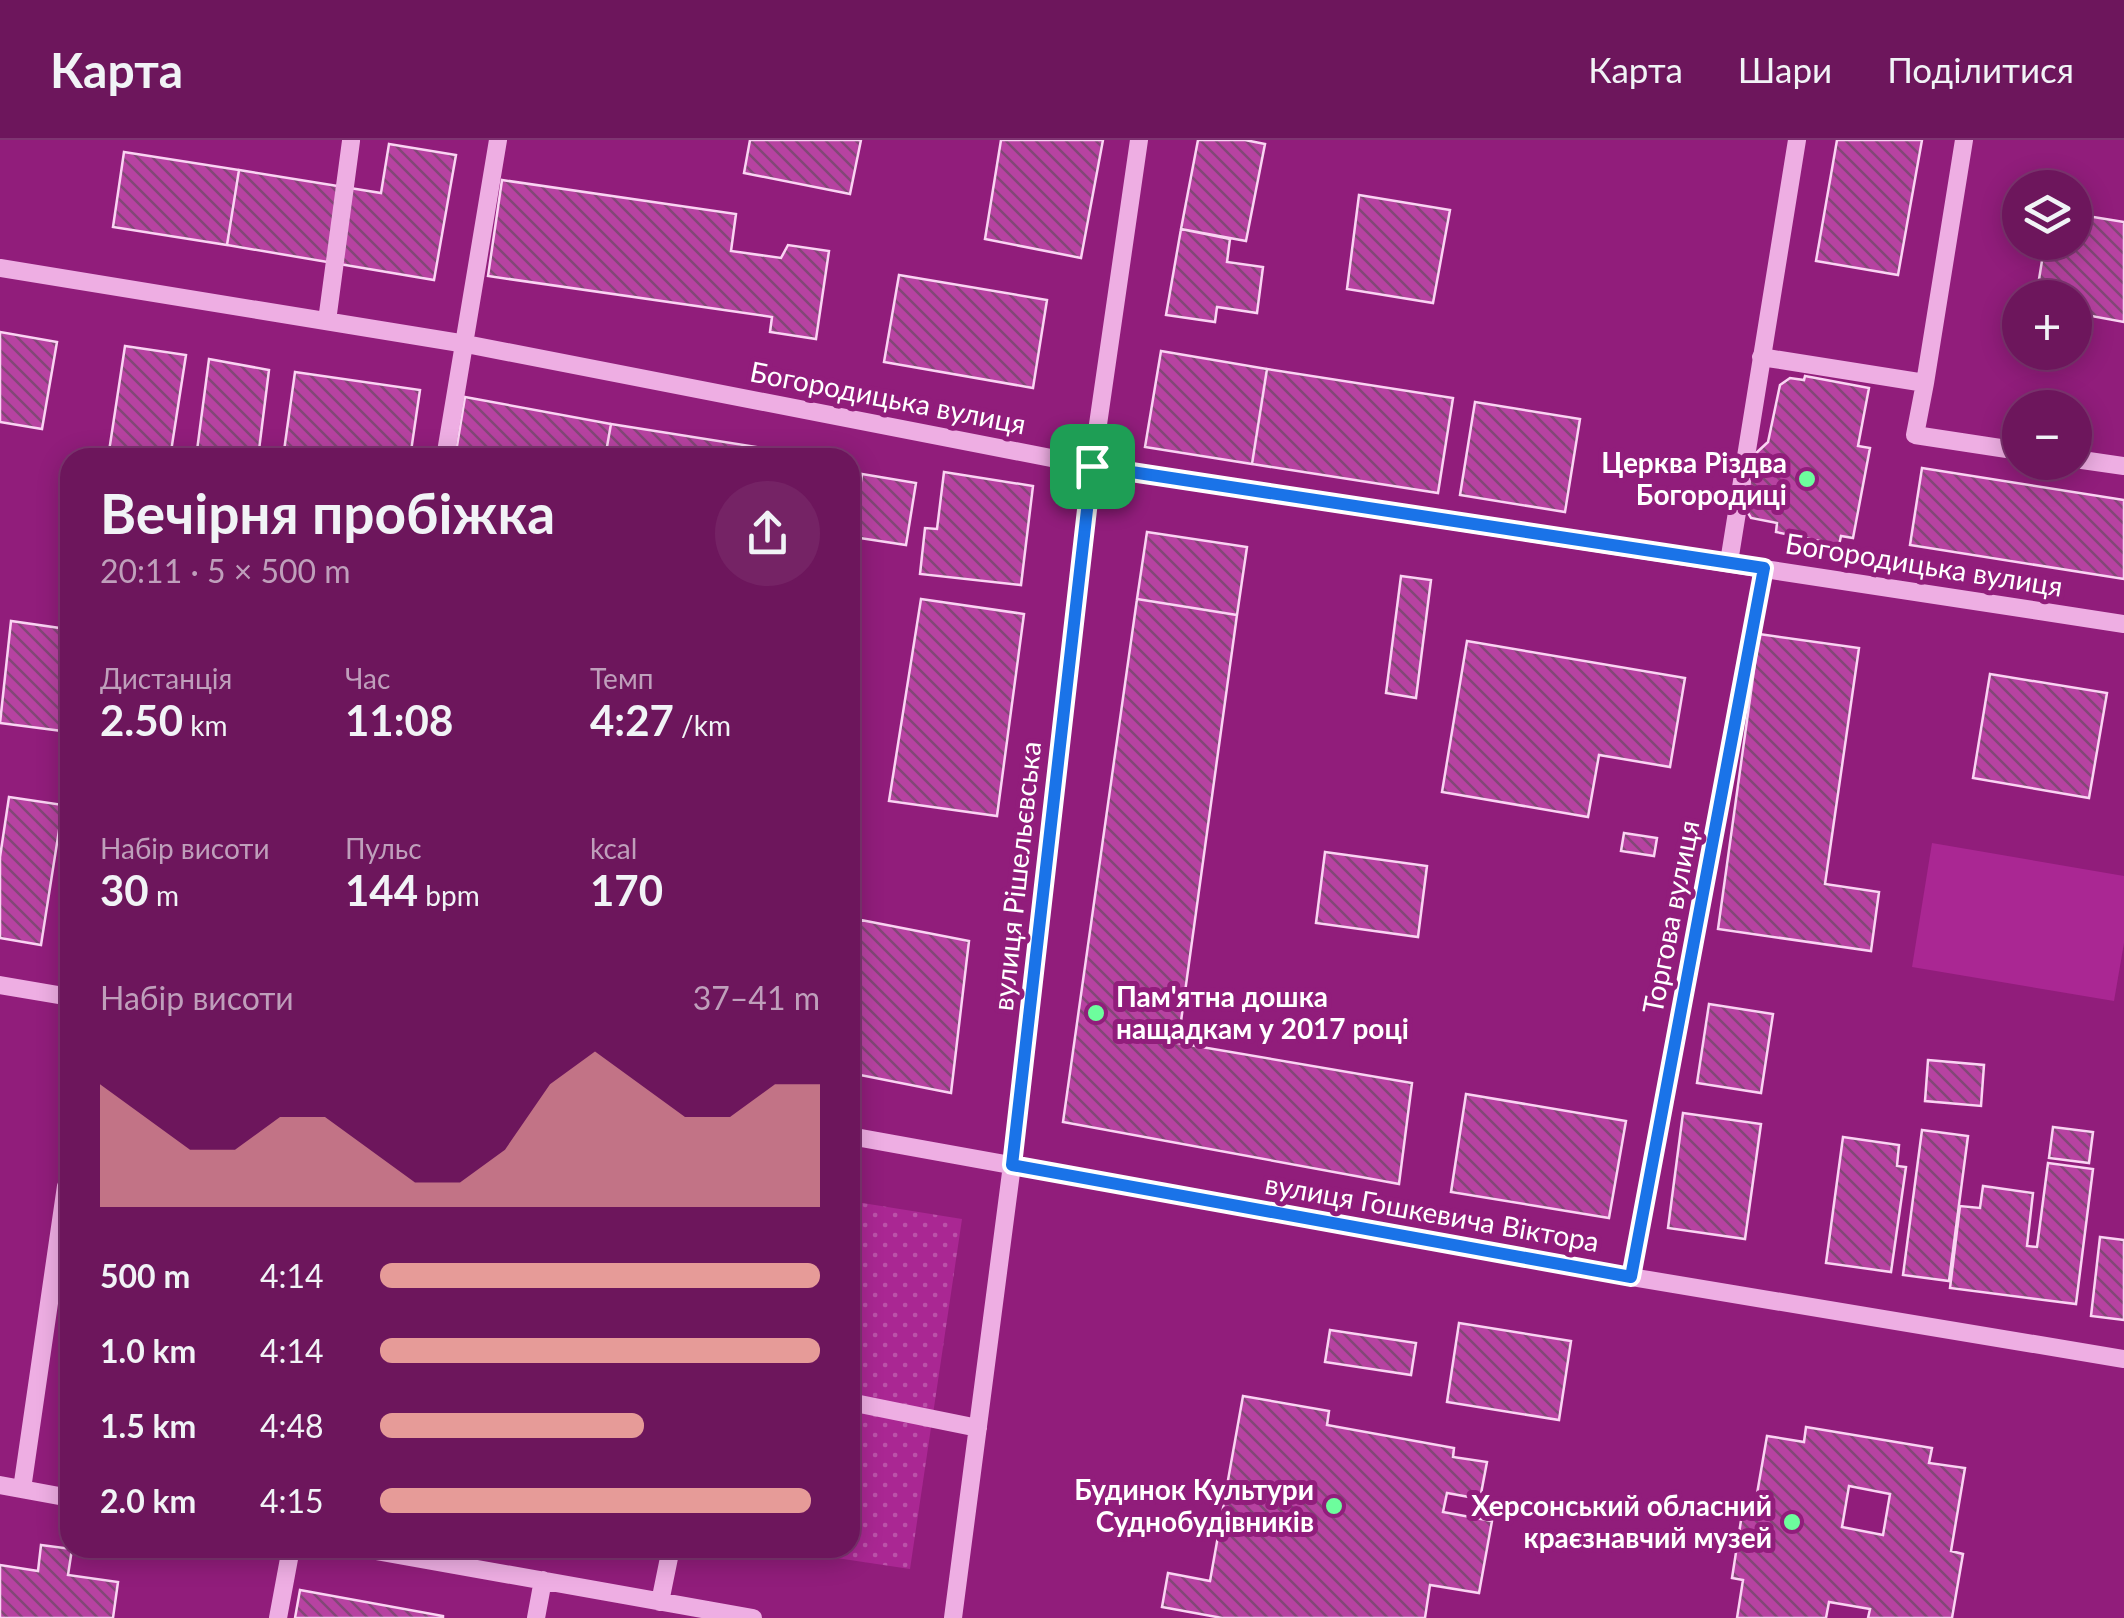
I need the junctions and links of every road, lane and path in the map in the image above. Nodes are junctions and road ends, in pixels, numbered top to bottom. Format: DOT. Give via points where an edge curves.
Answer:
graph roads {
  1 [pos="498,140"];
  2 [pos="1139,140"];
  3 [pos="1798,140"];
  4 [pos="1964,140"];
  5 [pos="351,142"];
  6 [pos="0,268"];
  7 [pos="327,321"];
  8 [pos="466,344"];
  9 [pos="1762,357"];
  10 [pos="1925,384"];
  11 [pos="448,448"];
  12 [pos="2002,448"];
  13 [pos="2092,461"];
  14 [pos="1092,466"];
  15 [pos="2124,466"];
  16 [pos="1728,562"];
  17 [pos="1764,568"];
  18 [pos="2124,624"];
  19 [pos="0,984"];
  20 [pos="60,995"];
  21 [pos="860,1138"];
  22 [pos="1012,1165"];
  23 [pos="60,1227"];
  24 [pos="1631,1277"];
  25 [pos="2124,1360"];
  26 [pos="860,1404"];
  27 [pos="978,1428"];
  28 [pos="0,1485"];
  29 [pos="22,1489"];
  30 [pos="60,1496"];
  31 [pos="289,1558"];
  32 [pos="416,1558"];
  33 [pos="668,1558"];
  34 [pos="543,1580"];
  35 [pos="660,1602"];
  36 [pos="686,1612"];
  37 [pos="278,1618"];
  38 [pos="536,1618"];
  39 [pos="753,1618"];
  40 [pos="953,1618"];
  1 -- 8 [label="street"];
  2 -- 14 [label="street, вулиця Рішельєвська"];
  3 -- 9 [label="street"];
  4 -- 10 [label="street"];
  5 -- 7 [label="street"];
  6 -- 7 [label="street, Богородицька вулиця"];
  7 -- 8 [label="street, Богородицька вулиця"];
  8 -- 11 [label="street"];
  8 -- 14 [label="street, Богородицька вулиця"];
  9 -- 10 [label="street"];
  9 -- 16 [label="street"];
  10 -- 12 [label="street" via="1915,436"];
  13 -- 15 [label="street"];
  14 -- 16 [label="street, Богородицька вулиця"];
  14 -- 22 [label="street, вулиця Рішельєвська"];
  16 -- 17 [label="street, Богородицька вулиця"];
  17 -- 18 [label="street, Богородицька вулиця"];
  17 -- 24 [label="street, Торгова вулиця"];
  19 -- 20 [label="street"];
  21 -- 22 [label="street, вулиця Гошкевича Віктора"];
  22 -- 24 [label="street, вулиця Гошкевича Віктора"];
  22 -- 27 [label="street, вулиця Рішельєвська"];
  23 -- 29 [label="street"];
  24 -- 25 [label="street, вулиця Гошкевича Віктора"];
  26 -- 27 [label="street"];
  27 -- 40 [label="street, вулиця Рішельєвська"];
  28 -- 29 [label="street"];
  29 -- 30 [label="street"];
  31 -- 37 [label="street"];
  32 -- 34 [label="street"];
  33 -- 35 [label="street"];
  34 -- 35 [label="street"];
  34 -- 38 [label="street"];
  35 -- 36 [label="street"];
  36 -- 39 [label="street"];
}
